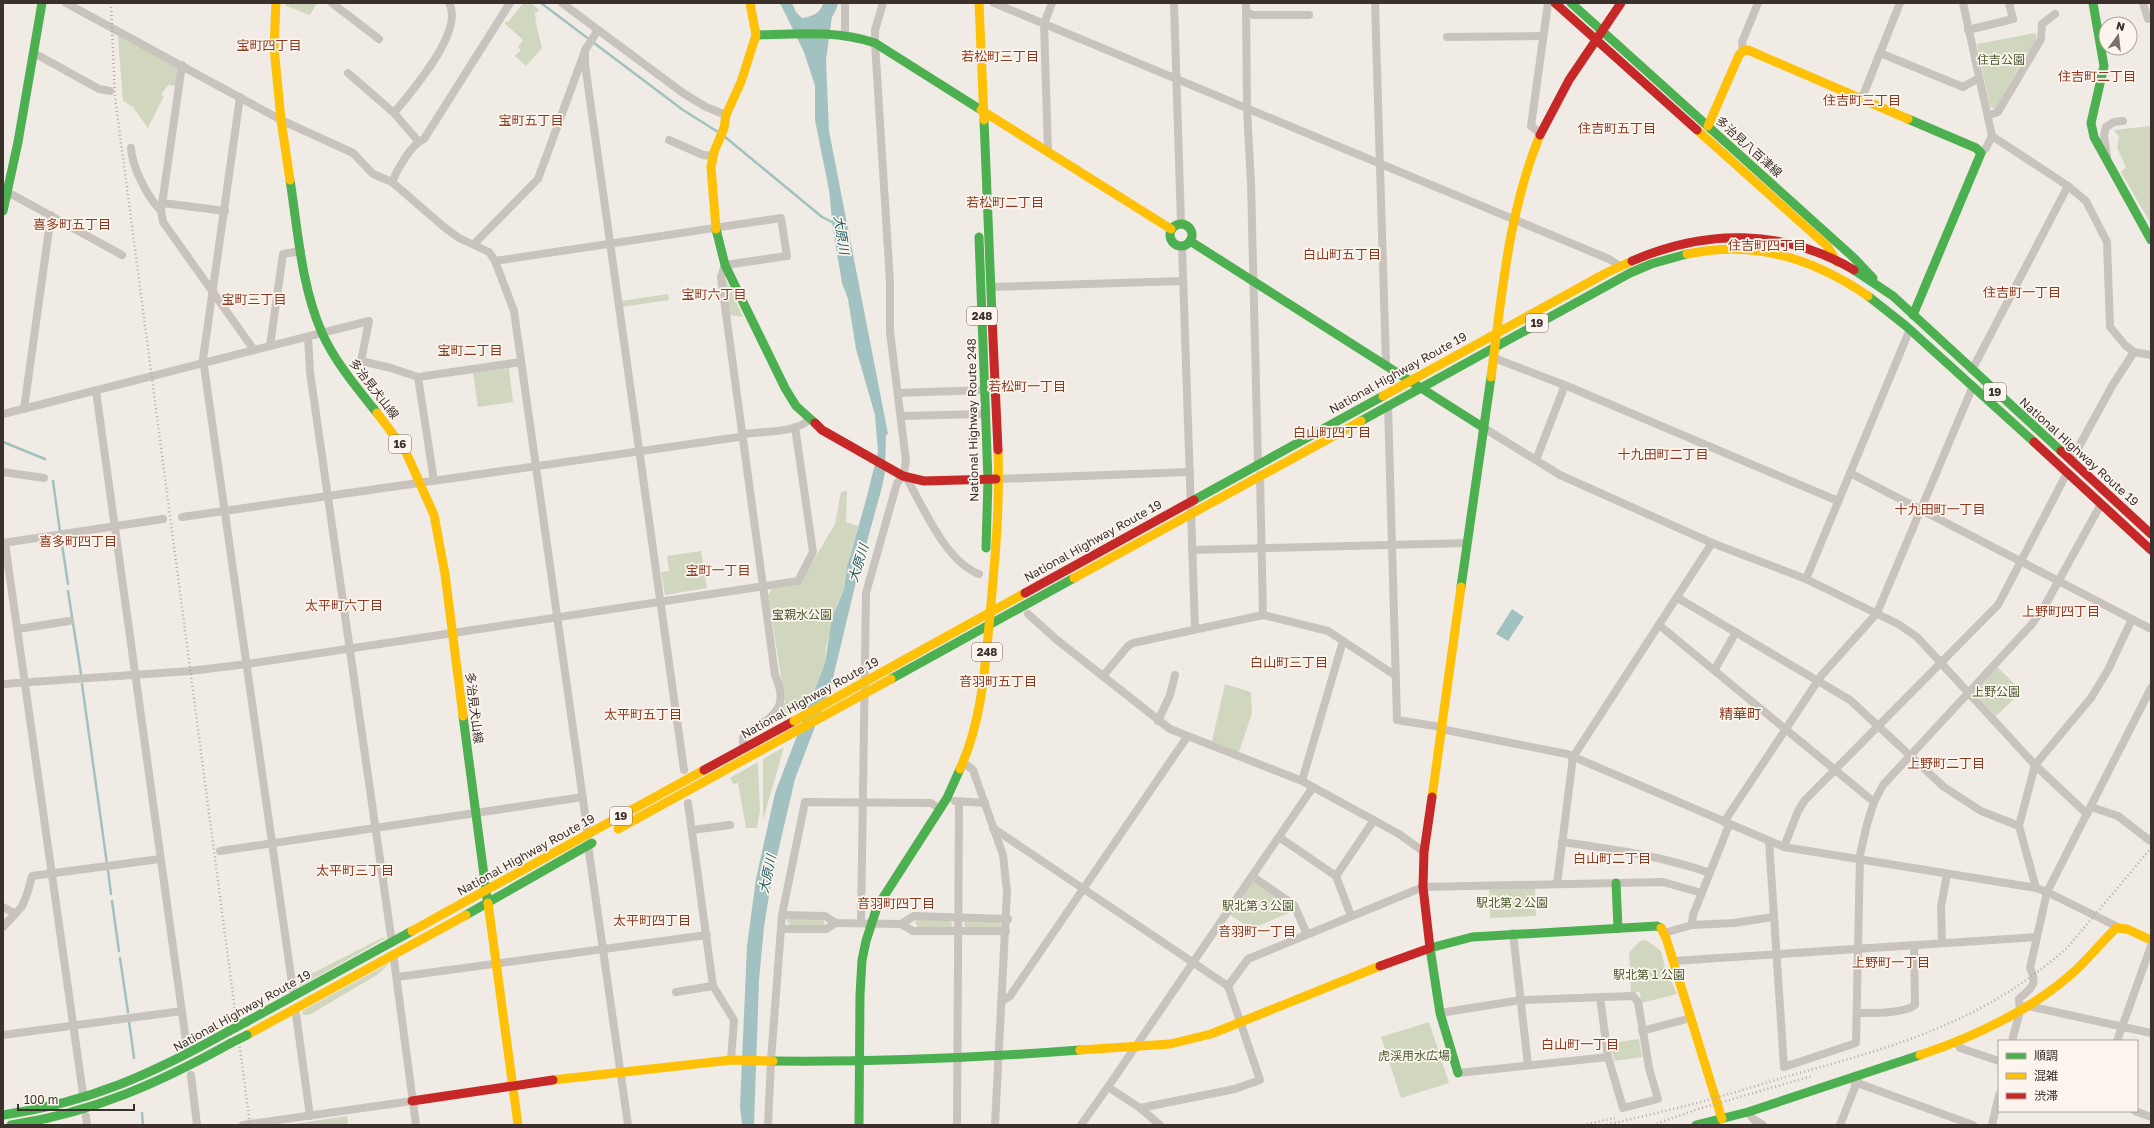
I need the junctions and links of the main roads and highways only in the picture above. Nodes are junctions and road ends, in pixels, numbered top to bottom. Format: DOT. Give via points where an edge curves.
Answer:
graph roads {
  1 [pos="42,3"];
  2 [pos="276,3"];
  3 [pos="750,3"];
  4 [pos="970,3"];
  5 [pos="979,3"];
  6 [pos="1555,3"];
  7 [pos="1571,3"];
  8 [pos="1621,3"];
  9 [pos="2093,3"];
  10 [pos="1602,30"];
  11 [pos="756,35"];
  12 [pos="1595,39"];
  13 [pos="979,107"];
  14 [pos="1708,126"];
  15 [pos="5,195"];
  16 [pos="3,211"];
  17 [pos="1171,229"];
  18 [pos="2151,240"];
  19 [pos="1186,244"];
  20 [pos="1834,258"];
  21 [pos="1878,284"];
  22 [pos="1862,291"];
  23 [pos="1913,315"];
  24 [pos="1497,332"];
  25 [pos="1496,346"];
  26 [pos="1409,380"];
  27 [pos="1420,387"];
  28 [pos="1484,428"];
  29 [pos="999,479"];
  30 [pos="988,480"];
  31 [pos="998,527"];
  32 [pos="2151,534"];
  33 [pos="2151,550"];
  34 [pos="1030,590"];
  35 [pos="987,614"];
  36 [pos="986,626"];
  37 [pos="1616,883"];
  38 [pos="487,888"];
  39 [pos="488,903"];
  40 [pos="1618,928"];
  41 [pos="2151,940"];
  42 [pos="1430,948"];
  43 [pos="860,1062"];
  44 [pos="1458,1073"];
  45 [pos="512,1086"];
  46 [pos="412,1101"];
  47 [pos="3,1115"];
  48 [pos="1722,1119"];
  49 [pos="11,1125"];
  50 [pos="518,1125"];
  51 [pos="859,1125"];
  52 [pos="1696,1125"];
  1 -- 15 [label="main road" via="18,142"];
  2 -- 38 [label="main road, 多治見犬山線 / 16" via="274,47 281,120 307,290 322,333 340,365 405,450 434,515 445,574"];
  3 -- 11 [label="main road"];
  4 -- 13 [label="main road, National Highway Route 248 / 248"];
  5 -- 13 [label="main road, National Highway Route 248 / 248"];
  6 -- 12 [label="main road, 多治見八百津線"];
  7 -- 10 [label="main road, 多治見八百津線"];
  8 -- 10 [label="main road"];
  9 -- 18 [label="main road" via="2104,66 2091,123 2094,137"];
  10 -- 12 [label="main road"];
  10 -- 14 [label="main road, 多治見八百津線"];
  11 -- 13 [label="main road" via="843,34 875,43"];
  11 -- 30 [label="main road" via="713,156 711,167 716,229 725,265 785,388 796,406 822,430 902,475 924,482"];
  12 -- 20 [label="main road, 多治見八百津線" via="1814,234 1827,246"];
  12 -- 24 [label="main road" via="1565,85 1540,133 1528,164 1513,219"];
  13 -- 17 [label="main road"];
  13 -- 29 [label="main road, National Highway Route 248 / 248" via="991,287"];
  13 -- 30 [label="main road, National Highway Route 248 / 248"];
  14 -- 21 [label="main road, 多治見八百津線" via="1854,257"];
  14 -- 23 [label="main road" via="1743,51 1748,50 1976,148 1981,153"];
  15 -- 16 [label="main road"];
  17 -- 19 [label="main road" via="1172,242"];
  17 -- 19 [label="main road" via="1186,224 1191,230 1192,237"];
  19 -- 26 [label="main road" via="1252,281"];
  20 -- 21 [label="main road, National Highway Route 19 / 19"];
  20 -- 22 [label="main road, 多治見八百津線"];
  20 -- 24 [label="main road, National Highway Route 19 / 19" via="1772,241 1700,239 1664,249 1620,266"];
  21 -- 23 [label="main road, National Highway Route 19 / 19"];
  22 -- 25 [label="main road, National Highway Route 19 / 19" via="1831,272 1790,257 1745,251 1704,251 1664,259 1637,269"];
  22 -- 33 [label="main road, National Highway Route 19 / 19" via="1910,330"];
  23 -- 32 [label="main road, National Highway Route 19 / 19"];
  24 -- 25 [label="main road"];
  24 -- 26 [label="main road, National Highway Route 19 / 19"];
  25 -- 27 [label="main road, National Highway Route 19 / 19"];
  25 -- 28 [label="main road"];
  26 -- 27 [label="main road"];
  26 -- 34 [label="main road, National Highway Route 19 / 19"];
  27 -- 28 [label="main road"];
  27 -- 36 [label="main road, National Highway Route 19 / 19"];
  28 -- 42 [label="main road" via="1424,852 1423,887"];
  29 -- 30 [label="main road"];
  29 -- 31 [label="main road, National Highway Route 248 / 248"];
  30 -- 35 [label="main road, National Highway Route 248 / 248"];
  31 -- 34 [label="main road, 248" via="1000,532 997,580 1004,592 1016,595"];
  31 -- 35 [label="main road, National Highway Route 248 / 248"];
  34 -- 35 [label="main road, National Highway Route 19 / 19"];
  35 -- 36 [label="main road, National Highway Route 248 / 248"];
  35 -- 38 [label="main road, National Highway Route 19 / 19, bridge" via="588,835"];
  36 -- 39 [label="main road, National Highway Route 19 / 19, bridge" via="588,845"];
  36 -- 43 [label="main road, National Highway Route 248 / 248" via="983,688 964,763 947,798 877,907 872,923 862,960"];
  37 -- 40 [label="main road"];
  38 -- 39 [label="main road, 多治見犬山線 / 16"];
  38 -- 47 [label="main road, National Highway Route 19 / 19, bridge" via="172,1063 109,1091 42,1109"];
  39 -- 45 [label="main road, 多治見犬山線"];
  39 -- 49 [label="main road, National Highway Route 19 / 19, bridge" via="177,1073 103,1104"];
  40 -- 42 [label="main road" via="1472,937"];
  40 -- 48 [label="main road" via="1650,925 1657,926 1664,933"];
  41 -- 48 [label="main road" via="2120,928 2114,930 2077,969 2024,1008 1958,1042"];
  42 -- 43 [label="main road" via="1241,1023 1170,1044 999,1058"];
  42 -- 44 [label="main road" via="1440,1013"];
  43 -- 45 [label="main road" via="733,1060"];
  43 -- 51 [label="main road, National Highway Route 248 / 248"];
  45 -- 46 [label="main road"];
  45 -- 50 [label="main road, 多治見犬山線"];
  48 -- 52 [label="main road"];
}
